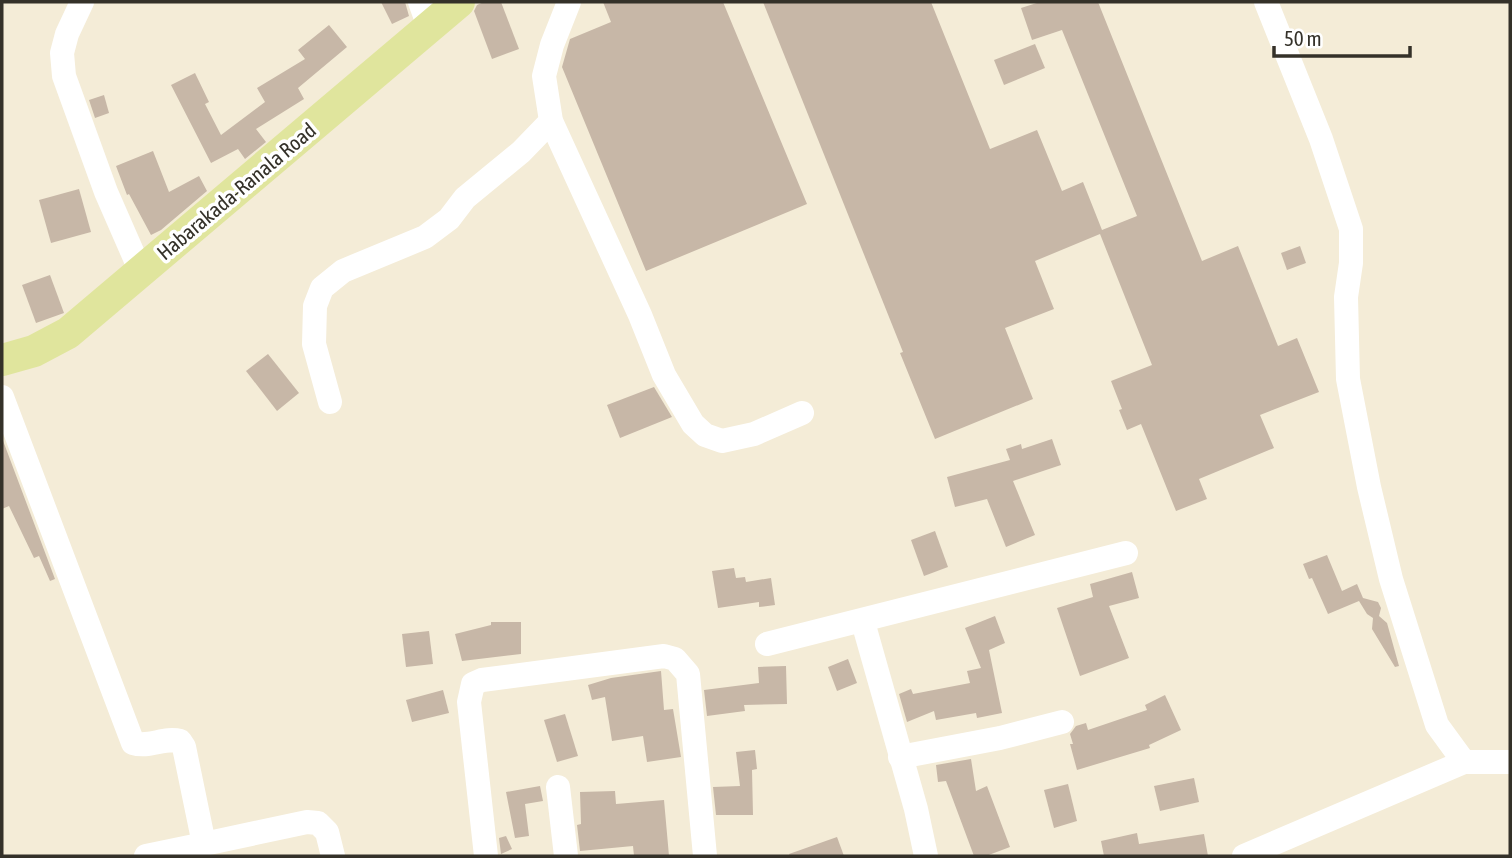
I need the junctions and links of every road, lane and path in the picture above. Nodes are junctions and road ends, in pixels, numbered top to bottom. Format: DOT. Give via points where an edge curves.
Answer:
graph roads {
  1 [pos="82,2"];
  2 [pos="458,2"];
  3 [pos="569,2"];
  4 [pos="1266,2"];
  5 [pos="424,14"];
  6 [pos="551,121"];
  7 [pos="141,271"];
  8 [pos="2,360"];
  9 [pos="2,397"];
  10 [pos="330,402"];
  11 [pos="802,414"];
  12 [pos="1126,553"];
  13 [pos="863,622"];
  14 [pos="767,644"];
  15 [pos="1062,722"];
  16 [pos="900,757"];
  17 [pos="1464,762"];
  18 [pos="1510,762"];
  19 [pos="558,787"];
  20 [pos="204,844"];
  21 [pos="146,856"];
  22 [pos="333,856"];
  23 [pos="486,856"];
  24 [pos="566,856"];
  25 [pos="705,856"];
  26 [pos="926,856"];
  27 [pos="1244,856"];
  1 -- 7 [label="street" via="62,54 64,76 106,192"];
  2 -- 5 [label="main road, Habarakada-Ranala Road"];
  3 -- 6 [label="street" via="544,76"];
  4 -- 17 [label="street" via="1351,229 1346,297 1348,379 1369,487 1391,579 1437,725"];
  5 -- 7 [label="main road, Habarakada-Ranala Road"];
  6 -- 10 [label="street" via="425,237 343,271 322,288 315,306 314,344"];
  6 -- 11 [label="street" via="664,375 693,424 722,441 754,434"];
  7 -- 8 [label="main road, Habarakada-Ranala Road" via="68,333 34,351"];
  9 -- 20 [label="street" via="133,743 180,741"];
  12 -- 13 [label="street"];
  13 -- 14 [label="street"];
  13 -- 16 [label="street"];
  15 -- 16 [label="street"];
  16 -- 26 [label="street"];
  17 -- 18 [label="street"];
  17 -- 27 [label="street"];
  19 -- 24 [label="street"];
  20 -- 21 [label="street"];
  20 -- 22 [label="street" via="318,822 327,832"];
  23 -- 25 [label="street" via="469,702 473,684 664,656 675,659 688,674"];
}
